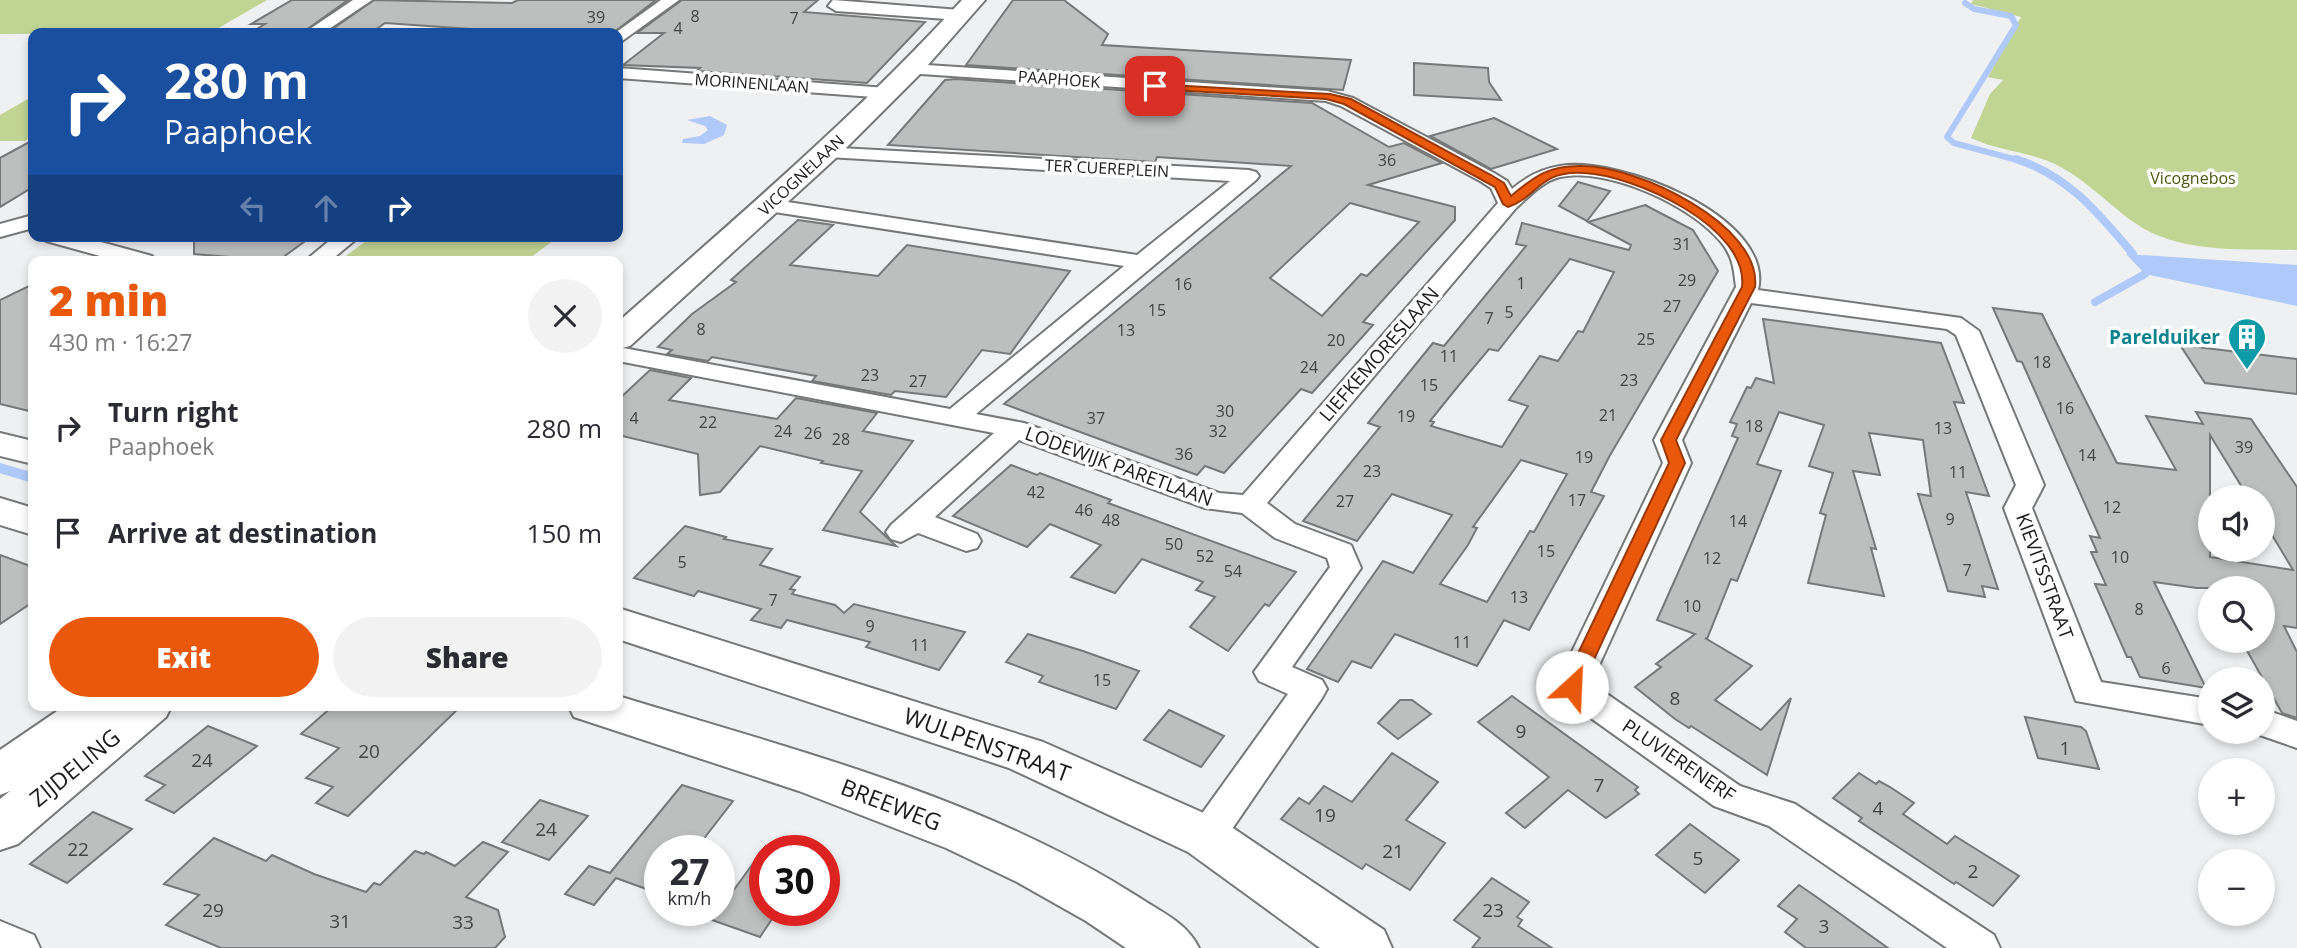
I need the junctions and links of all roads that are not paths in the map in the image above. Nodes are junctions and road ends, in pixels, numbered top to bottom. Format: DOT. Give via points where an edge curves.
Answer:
graph roads {
  1 [pos="363,0"];
  2 [pos="671,0"];
  3 [pos="842,0"];
  4 [pos="967,7"];
  5 [pos="320,28"];
  6 [pos="623,35"];
  7 [pos="912,69"];
  8 [pos="623,73"];
  9 [pos="887,93"];
  10 [pos="828,150"];
  11 [pos="1508,204"];
  12 [pos="768,205"];
  13 [pos="28,222"];
  14 [pos="0,231"];
  15 [pos="76,242"];
  16 [pos="341,242"];
  17 [pos="127,256"];
  18 [pos="323,256"];
  19 [pos="1142,262"];
  20 [pos="1744,295"];
  21 [pos="623,335"];
  22 [pos="623,355"];
  23 [pos="955,418"];
  24 [pos="1015,429"];
  25 [pos="0,444"];
  26 [pos="28,452"];
  27 [pos="1250,505"];
  28 [pos="0,510"];
  29 [pos="28,520"];
  30 [pos="967,541"];
  31 [pos="623,625"];
  32 [pos="2198,710"];
  33 [pos="93,711"];
  34 [pos="142,711"];
  35 [pos="610,711"];
  36 [pos="2275,727"];
  37 [pos="2297,735"];
  38 [pos="0,775"];
  39 [pos="0,829"];
  40 [pos="1206,837"];
  41 [pos="0,939"];
  42 [pos="20,948"];
  43 [pos="1171,948"];
  44 [pos="1364,948"];
  45 [pos="1980,948"];
  1 -- 5 [label="street"];
  2 -- 6 [label="street"];
  3 -- 4 [label="street" via="836,6"];
  4 -- 7 [label="street, VICOGNELAAN"];
  7 -- 9 [label="street, VICOGNELAAN"];
  7 -- 11 [label="street, PAAPHOEK" via="1327,96 1348,102 1487,177 1500,185"];
  8 -- 9 [label="street, MORINENLAAN"];
  9 -- 10 [label="street, VICOGNELAAN"];
  10 -- 12 [label="street, VICOGNELAAN"];
  10 -- 19 [label="street, TER CUEREPLEIN" via="1249,176"];
  11 -- 20 [label="street, PLUVIERENERF" via="1544,175 1563,170 1584,169 1651,187 1698,210 1727,234 1750,273"];
  11 -- 27 [label="street, LIEFKEMORESLAAN"];
  12 -- 19 [label="street"];
  12 -- 21 [label="street, VICOGNELAAN"];
  13 -- 14 [label="street"];
  15 -- 17 [label="street"];
  16 -- 18 [label="street"];
  19 -- 23 [label="street, TER CUEREPLEIN"];
  20 -- 32 [label="street, KIEVITSSTRAAT" via="1962,327 1971,336 2030,485 2018,508 2088,692"];
  20 -- 45 [label="street, PLUVIERENERF" via="1668,440 1677,463 1572,687 1727,796 1782,815"];
  22 -- 23 [label="street, LODEWIJK PARETLAAN"];
  23 -- 24 [label="street, LODEWIJK PARETLAAN"];
  24 -- 27 [label="street, LODEWIJK PARETLAAN" via="1215,502"];
  24 -- 30 [label="street, LODEWIJK PARETLAAN" via="908,526"];
  25 -- 26 [label="street"];
  27 -- 40 [label="street" via="1285,530 1340,552 1346,568 1271,672 1310,689"];
  28 -- 29 [label="street"];
  31 -- 40 [label="street, WULPENSTRAAT" via="1026,755"];
  33 -- 38 [label="street, ZIJDELING"];
  34 -- 39 [label="street, ZIJDELING"];
  35 -- 43 [label="street, BREEWEG" via="867,794 1001,848 1102,901"];
  36 -- 37 [label="street"];
  40 -- 44 [label="street, WULPENSTRAAT"];
  41 -- 42 [label="street"];
}
